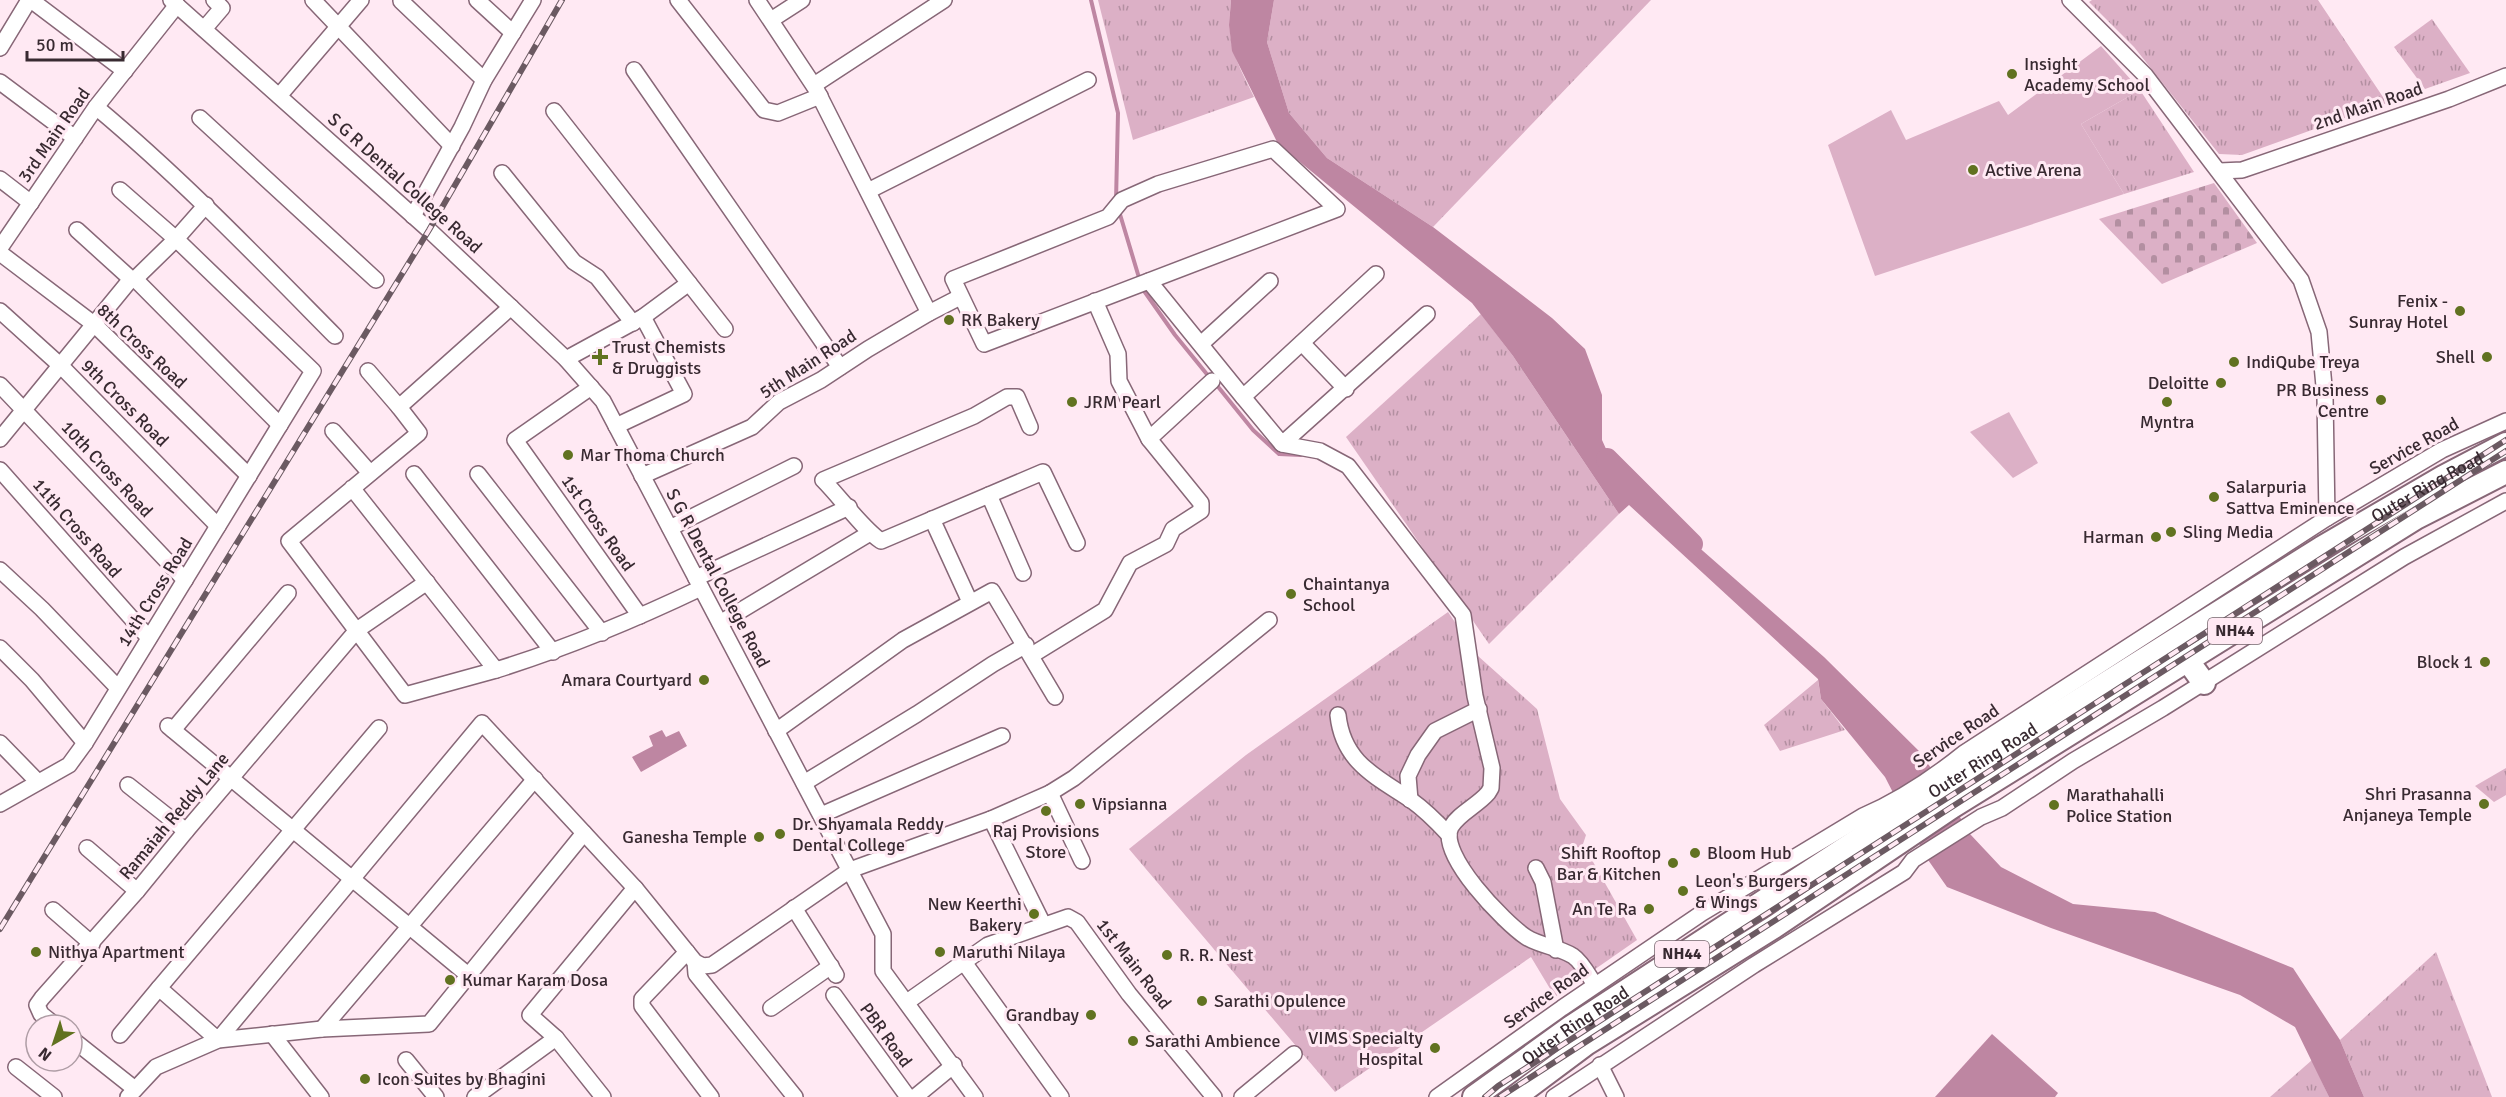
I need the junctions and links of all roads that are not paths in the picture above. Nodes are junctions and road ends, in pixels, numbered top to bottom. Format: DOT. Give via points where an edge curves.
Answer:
graph roads {
  1 [pos="30,0"];
  2 [pos="214,0"];
  3 [pos="313,0"];
  4 [pos="362,0"];
  5 [pos="477,0"];
  6 [pos="533,0"];
  7 [pos="678,0"];
  8 [pos="757,0"];
  9 [pos="802,0"];
  10 [pos="944,0"];
  11 [pos="2070,0"];
  12 [pos="401,1"];
  13 [pos="174,3"];
  14 [pos="771,20"];
  15 [pos="340,26"];
  16 [pos="204,30"];
  17 [pos="513,33"];
  18 [pos="1,45"];
  19 [pos="634,70"];
  20 [pos="125,71"];
  21 [pos="2506,75"];
  22 [pos="484,80"];
  23 [pos="1088,80"];
  24 [pos="0,82"];
  25 [pos="817,90"];
  26 [pos="279,96"];
  27 [pos="96,108"];
  28 [pos="554,111"];
  29 [pos="200,118"];
  30 [pos="75,138"];
  31 [pos="452,146"];
  32 [pos="2220,171"];
  33 [pos="502,173"];
  34 [pos="0,179"];
  35 [pos="120,190"];
  36 [pos="868,191"];
  37 [pos="31,203"];
  38 [pos="206,205"];
  39 [pos="413,216"];
  40 [pos="77,231"];
  41 [pos="176,239"];
  42 [pos="0,248"];
  43 [pos="0,253"];
  44 [pos="1376,274"];
  45 [pos="133,279"];
  46 [pos="376,280"];
  47 [pos="1270,281"];
  48 [pos="689,283"];
  49 [pos="1143,283"];
  50 [pos="960,297"];
  51 [pos="1095,301"];
  52 [pos="511,308"];
  53 [pos="0,310"];
  54 [pos="929,313"];
  55 [pos="1427,314"];
  56 [pos="638,320"];
  57 [pos="95,325"];
  58 [pos="725,329"];
  59 [pos="335,336"];
  60 [pos="1302,343"];
  61 [pos="1201,344"];
  62 [pos="566,359"];
  63 [pos="61,366"];
  64 [pos="840,367"];
  65 [pos="368,371"];
  66 [pos="1212,381"];
  67 [pos="0,385"];
  68 [pos="591,387"];
  69 [pos="1346,389"];
  70 [pos="1243,397"];
  71 [pos="399,407"];
  72 [pos="25,410"];
  73 [pos="2506,421"];
  74 [pos="280,425"];
  75 [pos="616,426"];
  76 [pos="1030,427"];
  77 [pos="333,431"];
  78 [pos="0,439"];
  79 [pos="1149,439"];
  80 [pos="1282,444"];
  81 [pos="2506,444"];
  82 [pos="794,466"];
  83 [pos="0,470"];
  84 [pos="2506,472"];
  85 [pos="370,473"];
  86 [pos="414,474"];
  87 [pos="478,474"];
  88 [pos="249,476"];
  89 [pos="642,476"];
  90 [pos="352,488"];
  91 [pos="989,495"];
  92 [pos="2506,501"];
  93 [pos="849,507"];
  94 [pos="2326,518"];
  95 [pos="932,519"];
  96 [pos="218,526"];
  97 [pos="670,528"];
  98 [pos="870,533"];
  99 [pos="1077,543"];
  100 [pos="0,570"];
  101 [pos="1023,573"];
  102 [pos="185,580"];
  103 [pos="427,582"];
  104 [pos="699,583"];
  105 [pos="288,593"];
  106 [pos="970,602"];
  107 [pos="640,616"];
  108 [pos="1269,620"];
  109 [pos="720,623"];
  110 [pos="357,630"];
  111 [pos="602,633"];
  112 [pos="149,638"];
  113 [pos="0,648"];
  114 [pos="1029,650"];
  115 [pos="553,652"];
  116 [pos="2188,661"];
  117 [pos="496,670"];
  118 [pos="2204,683"];
  119 [pos="118,688"];
  120 [pos="1055,697"];
  121 [pos="1479,709"];
  122 [pos="1338,715"];
  123 [pos="380,728"];
  124 [pos="776,731"];
  125 [pos="1002,736"];
  126 [pos="0,743"];
  127 [pos="85,743"];
  128 [pos="1946,776"];
  129 [pos="231,777"];
  130 [pos="534,779"];
  131 [pos="38,782"];
  132 [pos="804,783"];
  133 [pos="128,785"];
  134 [pos="1050,793"];
  135 [pos="1410,800"];
  136 [pos="0,804"];
  137 [pos="1891,811"];
  138 [pos="821,815"];
  139 [pos="991,819"];
  140 [pos="294,829"];
  141 [pos="186,831"];
  142 [pos="584,832"];
  143 [pos="1449,835"];
  144 [pos="87,848"];
  145 [pos="1083,861"];
  146 [pos="1536,868"];
  147 [pos="850,870"];
  148 [pos="353,878"];
  149 [pos="635,888"];
  150 [pos="137,891"];
  151 [pos="794,908"];
  152 [pos="53,910"];
  153 [pos="1043,924"];
  154 [pos="408,925"];
  155 [pos="92,944"];
  156 [pos="1556,950"];
  157 [pos="691,957"];
  158 [pos="963,961"];
  159 [pos="468,975"];
  160 [pos="1595,985"];
  161 [pos="159,988"];
  162 [pos="834,996"];
  163 [pos="907,1002"];
  164 [pos="771,1008"];
  165 [pos="41,1013"];
  166 [pos="322,1029"];
  167 [pos="272,1034"];
  168 [pos="120,1035"];
  169 [pos="556,1038"];
  170 [pos="218,1040"];
  171 [pos="84,1050"];
  172 [pos="1294,1054"];
  173 [pos="406,1060"];
  174 [pos="954,1065"];
  175 [pos="1600,1065"];
  176 [pos="16,1067"];
  177 [pos="131,1093"];
  178 [pos="54,1097"];
  179 [pos="321,1097"];
  180 [pos="436,1097"];
  181 [pos="475,1097"];
  182 [pos="603,1097"];
  183 [pos="711,1097"];
  184 [pos="795,1097"];
  185 [pos="908,1097"];
  186 [pos="915,1097"];
  187 [pos="975,1097"];
  188 [pos="1061,1097"];
  189 [pos="1214,1097"];
  190 [pos="1242,1097"];
  191 [pos="1437,1097"];
  192 [pos="1474,1097"];
  193 [pos="1515,1097"];
  194 [pos="1554,1097"];
  195 [pos="1617,1097"];
  1 -- 18 [label="street"];
  1 -- 20 [label="street"];
  2 -- 16 [label="street" via="222,8"];
  3 -- 15 [label="street"];
  4 -- 15 [label="street"];
  5 -- 17 [label="street"];
  6 -- 17 [label="street"];
  7 -- 25 [label="street" via="764,110 778,113"];
  8 -- 14 [label="street"];
  9 -- 14 [label="street"];
  10 -- 25 [label="street"];
  11 -- 32 [label="street" via="2145,75"];
  12 -- 22 [label="street"];
  13 -- 16 [label="street, S G R Dental College Road"];
  13 -- 20 [label="street, 3rd Main Road"];
  14 -- 25 [label="street"];
  15 -- 26 [label="street"];
  15 -- 31 [label="street"];
  16 -- 26 [label="street, S G R Dental College Road"];
  17 -- 22 [label="street"];
  19 -- 64 [label="street"];
  20 -- 27 [label="street, 3rd Main Road"];
  21 -- 32 [label="street, 2nd Main Road" via="2449,99 2242,170"];
  22 -- 31 [label="street"];
  23 -- 36 [label="street"];
  24 -- 30 [label="street"];
  25 -- 36 [label="street"];
  26 -- 39 [label="street, S G R Dental College Road"];
  27 -- 30 [label="street, 3rd Main Road"];
  27 -- 38 [label="street"];
  28 -- 48 [label="street"];
  29 -- 46 [label="street"];
  30 -- 37 [label="street, 3rd Main Road"];
  31 -- 39 [label="street"];
  32 -- 94 [label="street" via="2301,280 2319,332 2325,397"];
  33 -- 56 [label="street" via="574,262 597,277"];
  34 -- 37 [label="street"];
  35 -- 41 [label="street"];
  36 -- 54 [label="street"];
  37 -- 42 [label="street, 3rd Main Road"];
  38 -- 41 [label="street"];
  38 -- 59 [label="street"];
  39 -- 52 [label="street, S G R Dental College Road"];
  40 -- 45 [label="street"];
  41 -- 45 [label="street"];
  41 -- 74 [label="street, 14th Cross Road" via="313,371"];
  43 -- 57 [label="street, 8th Cross Road"];
  44 -- 60 [label="street"];
  45 -- 57 [label="street"];
  45 -- 74 [label="street"];
  47 -- 61 [label="street"];
  48 -- 56 [label="street"];
  48 -- 58 [label="street"];
  49 -- 50 [label="street" via="1337,209 1273,149 1158,184 1118,206 1108,217 953,279"];
  49 -- 51 [label="street"];
  49 -- 61 [label="street"];
  50 -- 51 [label="street" via="984,344"];
  50 -- 54 [label="street, 5th Main Road"];
  51 -- 79 [label="street" via="1118,354 1119,381"];
  52 -- 62 [label="street, S G R Dental College Road"];
  52 -- 71 [label="street"];
  53 -- 63 [label="street, 9th Cross Road"];
  54 -- 64 [label="street, 5th Main Road"];
  55 -- 69 [label="street"];
  56 -- 62 [label="street"];
  56 -- 75 [label="street" via="684,394"];
  57 -- 63 [label="street"];
  57 -- 88 [label="street, 8th Cross Road"];
  60 -- 69 [label="street"];
  60 -- 70 [label="street"];
  61 -- 70 [label="street"];
  62 -- 68 [label="street, S G R Dental College Road"];
  63 -- 72 [label="street"];
  63 -- 96 [label="street, 9th Cross Road"];
  64 -- 89 [label="street, 5th Main Road" via="779,402 752,427"];
  65 -- 71 [label="street"];
  66 -- 79 [label="street"];
  67 -- 72 [label="street, 10th Cross Road"];
  68 -- 75 [label="street, S G R Dental College Road"];
  68 -- 107 [label="street, 1st Cross Road" via="515,440"];
  69 -- 80 [label="street"];
  70 -- 80 [label="street"];
  71 -- 85 [label="street" via="419,433"];
  72 -- 78 [label="street"];
  72 -- 102 [label="street, 10th Cross Road"];
  73 -- 94 [label="street, Service Road" via="2442,450"];
  74 -- 88 [label="street, 14th Cross Road"];
  75 -- 89 [label="street, S G R Dental College Road"];
  76 -- 93 [label="street" via="1017,397 1007,397 974,416 823,480"];
  77 -- 85 [label="street"];
  79 -- 114 [label="street" via="1201,503 1201,511 1173,529 1166,544 1130,563 1105,610"];
  80 -- 121 [label="street" via="1320,452 1348,466 1438,580 1463,615"];
  81 -- 128 [label="highway, Outer Ring Road / NH44" via="2321,548"];
  82 -- 97 [label="street"];
  83 -- 112 [label="street, 11th Cross Road"];
  84 -- 116 [label="highway, Outer Ring Road / NH44" via="2416,518"];
  85 -- 90 [label="street"];
  86 -- 115 [label="street"];
  87 -- 111 [label="street"];
  88 -- 96 [label="street, 14th Cross Road"];
  89 -- 97 [label="street, S G R Dental College Road"];
  90 -- 103 [label="street"];
  90 -- 110 [label="street" via="289,541"];
  91 -- 95 [label="street"];
  91 -- 99 [label="street" via="1043,472"];
  91 -- 101 [label="street"];
  92 -- 118 [label="street" via="2404,557"];
  93 -- 98 [label="street"];
  93 -- 104 [label="street"];
  94 -- 128 [label="street, Service Road" via="1964,753"];
  95 -- 98 [label="street" via="881,541"];
  95 -- 106 [label="street"];
  96 -- 102 [label="street, 14th Cross Road"];
  97 -- 104 [label="street, S G R Dental College Road"];
  98 -- 109 [label="street"];
  100 -- 119 [label="street"];
  102 -- 112 [label="street, 14th Cross Road"];
  103 -- 110 [label="street, Ramaiah Reddy Lane"];
  103 -- 117 [label="street"];
  104 -- 107 [label="street"];
  104 -- 109 [label="street, S G R Dental College Road"];
  105 -- 129 [label="street" via="170,728"];
  106 -- 114 [label="street" via="992,591"];
  106 -- 124 [label="street" via="903,640"];
  107 -- 111 [label="street"];
  108 -- 134 [label="street" via="1074,778"];
  109 -- 124 [label="street, S G R Dental College Road"];
  110 -- 117 [label="street" via="405,695"];
  110 -- 129 [label="street, Ramaiah Reddy Lane"];
  111 -- 115 [label="street"];
  112 -- 119 [label="street, 14th Cross Road"];
  113 -- 127 [label="street"];
  114 -- 120 [label="street"];
  114 -- 132 [label="street" via="993,664"];
  115 -- 117 [label="street"];
  116 -- 118 [label="highway"];
  116 -- 193 [label="highway, Outer Ring Road / NH44" via="1893,845 1774,927 1586,1044"];
  118 -- 175 [label="street" via="1913,860 1904,872"];
  119 -- 127 [label="street, 14th Cross Road"];
  121 -- 135 [label="street" via="1435,731 1408,776"];
  121 -- 143 [label="street" via="1492,768 1491,788 1479,804 1451,826"];
  122 -- 135 [label="street" via="1354,757 1371,775"];
  123 -- 140 [label="street"];
  124 -- 132 [label="street, S G R Dental College Road"];
  125 -- 138 [label="street"];
  126 -- 131 [label="street"];
  127 -- 131 [label="street, 14th Cross Road" via="69,765"];
  128 -- 137 [label="highway, Outer Ring Road / NH44"];
  129 -- 140 [label="street"];
  129 -- 141 [label="street, Ramaiah Reddy Lane"];
  130 -- 142 [label="street"];
  130 -- 148 [label="street" via="482,723"];
  130 -- 154 [label="street"];
  131 -- 136 [label="street, 14th Cross Road"];
  132 -- 138 [label="street, S G R Dental College Road"];
  133 -- 141 [label="street"];
  134 -- 139 [label="street"];
  134 -- 145 [label="street"];
  135 -- 143 [label="street"];
  137 -- 160 [label="street, Service Road" via="1863,816 1702,913"];
  137 -- 192 [label="highway, Outer Ring Road / NH44"];
  138 -- 147 [label="street, S G R Dental College Road"];
  139 -- 147 [label="street"];
  139 -- 153 [label="street"];
  140 -- 148 [label="street"];
  140 -- 161 [label="street"];
  141 -- 150 [label="street, Ramaiah Reddy Lane"];
  142 -- 149 [label="street"];
  142 -- 159 [label="street"];
  143 -- 156 [label="street" via="1451,850 1462,869 1506,921 1528,938"];
  144 -- 150 [label="street"];
  146 -- 156 [label="street" via="1543,882"];
  147 -- 151 [label="street"];
  147 -- 163 [label="street, S G R Dental College Road" via="883,934 883,971"];
  148 -- 154 [label="street"];
  148 -- 170 [label="street"];
  149 -- 157 [label="street"];
  149 -- 169 [label="street" via="530,1015"];
  150 -- 155 [label="street, Ramaiah Reddy Lane"];
  151 -- 157 [label="street" via="712,965 703,966"];
  151 -- 164 [label="street" via="833,970"];
  152 -- 155 [label="street"];
  153 -- 158 [label="street, 1st Main Road" via="988,945"];
  153 -- 189 [label="street, 1st Main Road" via="1068,917 1077,922 1123,986"];
  154 -- 159 [label="street"];
  154 -- 166 [label="street"];
  155 -- 165 [label="street, Ramaiah Reddy Lane" via="37,1005"];
  156 -- 160 [label="street" via="1573,956"];
  157 -- 183 [label="street" via="642,999 642,1006"];
  157 -- 184 [label="street" via="696,974"];
  158 -- 163 [label="street, 1st Main Road"];
  158 -- 188 [label="street"];
  159 -- 166 [label="street" via="429,1024"];
  160 -- 191 [label="street, Service Road"];
  161 -- 168 [label="street"];
  161 -- 170 [label="street"];
  162 -- 185 [label="street, PBR Road"];
  163 -- 174 [label="street, S G R Dental College Road"];
  166 -- 167 [label="street"];
  167 -- 170 [label="street"];
  167 -- 179 [label="street"];
  169 -- 181 [label="street"];
  169 -- 182 [label="street"];
  170 -- 177 [label="street" via="156,1067"];
  171 -- 177 [label="street"];
  172 -- 190 [label="street"];
  173 -- 180 [label="street"];
  174 -- 186 [label="street"];
  174 -- 187 [label="street, S G R Dental College Road"];
  175 -- 194 [label="street"];
  175 -- 195 [label="street"];
  176 -- 178 [label="street"];
}
